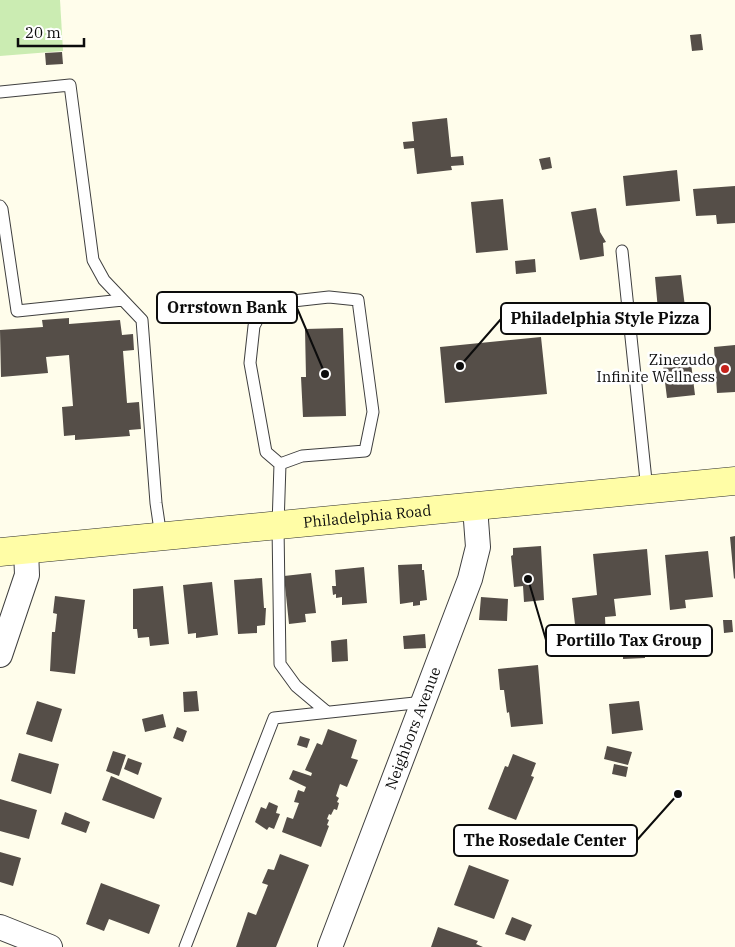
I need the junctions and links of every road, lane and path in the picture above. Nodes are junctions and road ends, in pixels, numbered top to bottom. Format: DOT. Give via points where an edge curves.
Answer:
graph roads {
  1 [pos="0,92"];
  2 [pos="0,206"];
  3 [pos="622,251"];
  4 [pos="123,300"];
  5 [pos="280,464"];
  6 [pos="735,481"];
  7 [pos="647,490"];
  8 [pos="475,507"];
  9 [pos="278,526"];
  10 [pos="161,537"];
  11 [pos="13,551"];
  12 [pos="0,655"];
  13 [pos="424,702"];
  14 [pos="327,712"];
  15 [pos="0,927"];
  16 [pos="46,946"];
  17 [pos="185,947"];
  18 [pos="330,947"];
  1 -- 4 [label="lane" via="70,85 93,260 104,280"];
  2 -- 4 [label="lane" via="17,311"];
  3 -- 7 [label="lane"];
  4 -- 10 [label="lane" via="142,320"];
  5 -- 5 [label="lane" via="302,456 365,451 373,412 358,300 329,297 266,304 254,326 250,363 266,452"];
  5 -- 9 [label="lane"];
  6 -- 7 [label="main road, Philadelphia Road"];
  7 -- 8 [label="main road, Philadelphia Road"];
  8 -- 9 [label="main road, Philadelphia Road"];
  8 -- 13 [label="street, Neighbors Avenue" via="478,547 470,579"];
  9 -- 10 [label="main road, Philadelphia Road"];
  9 -- 14 [label="lane" via="280,664 296,686"];
  10 -- 11 [label="main road, Philadelphia Road"];
  11 -- 12 [label="street" via="27,575"];
  13 -- 14 [label="lane"];
  13 -- 18 [label="street, Neighbors Avenue"];
  14 -- 17 [label="lane" via="274,718"];
  15 -- 16 [label="street"];
}
